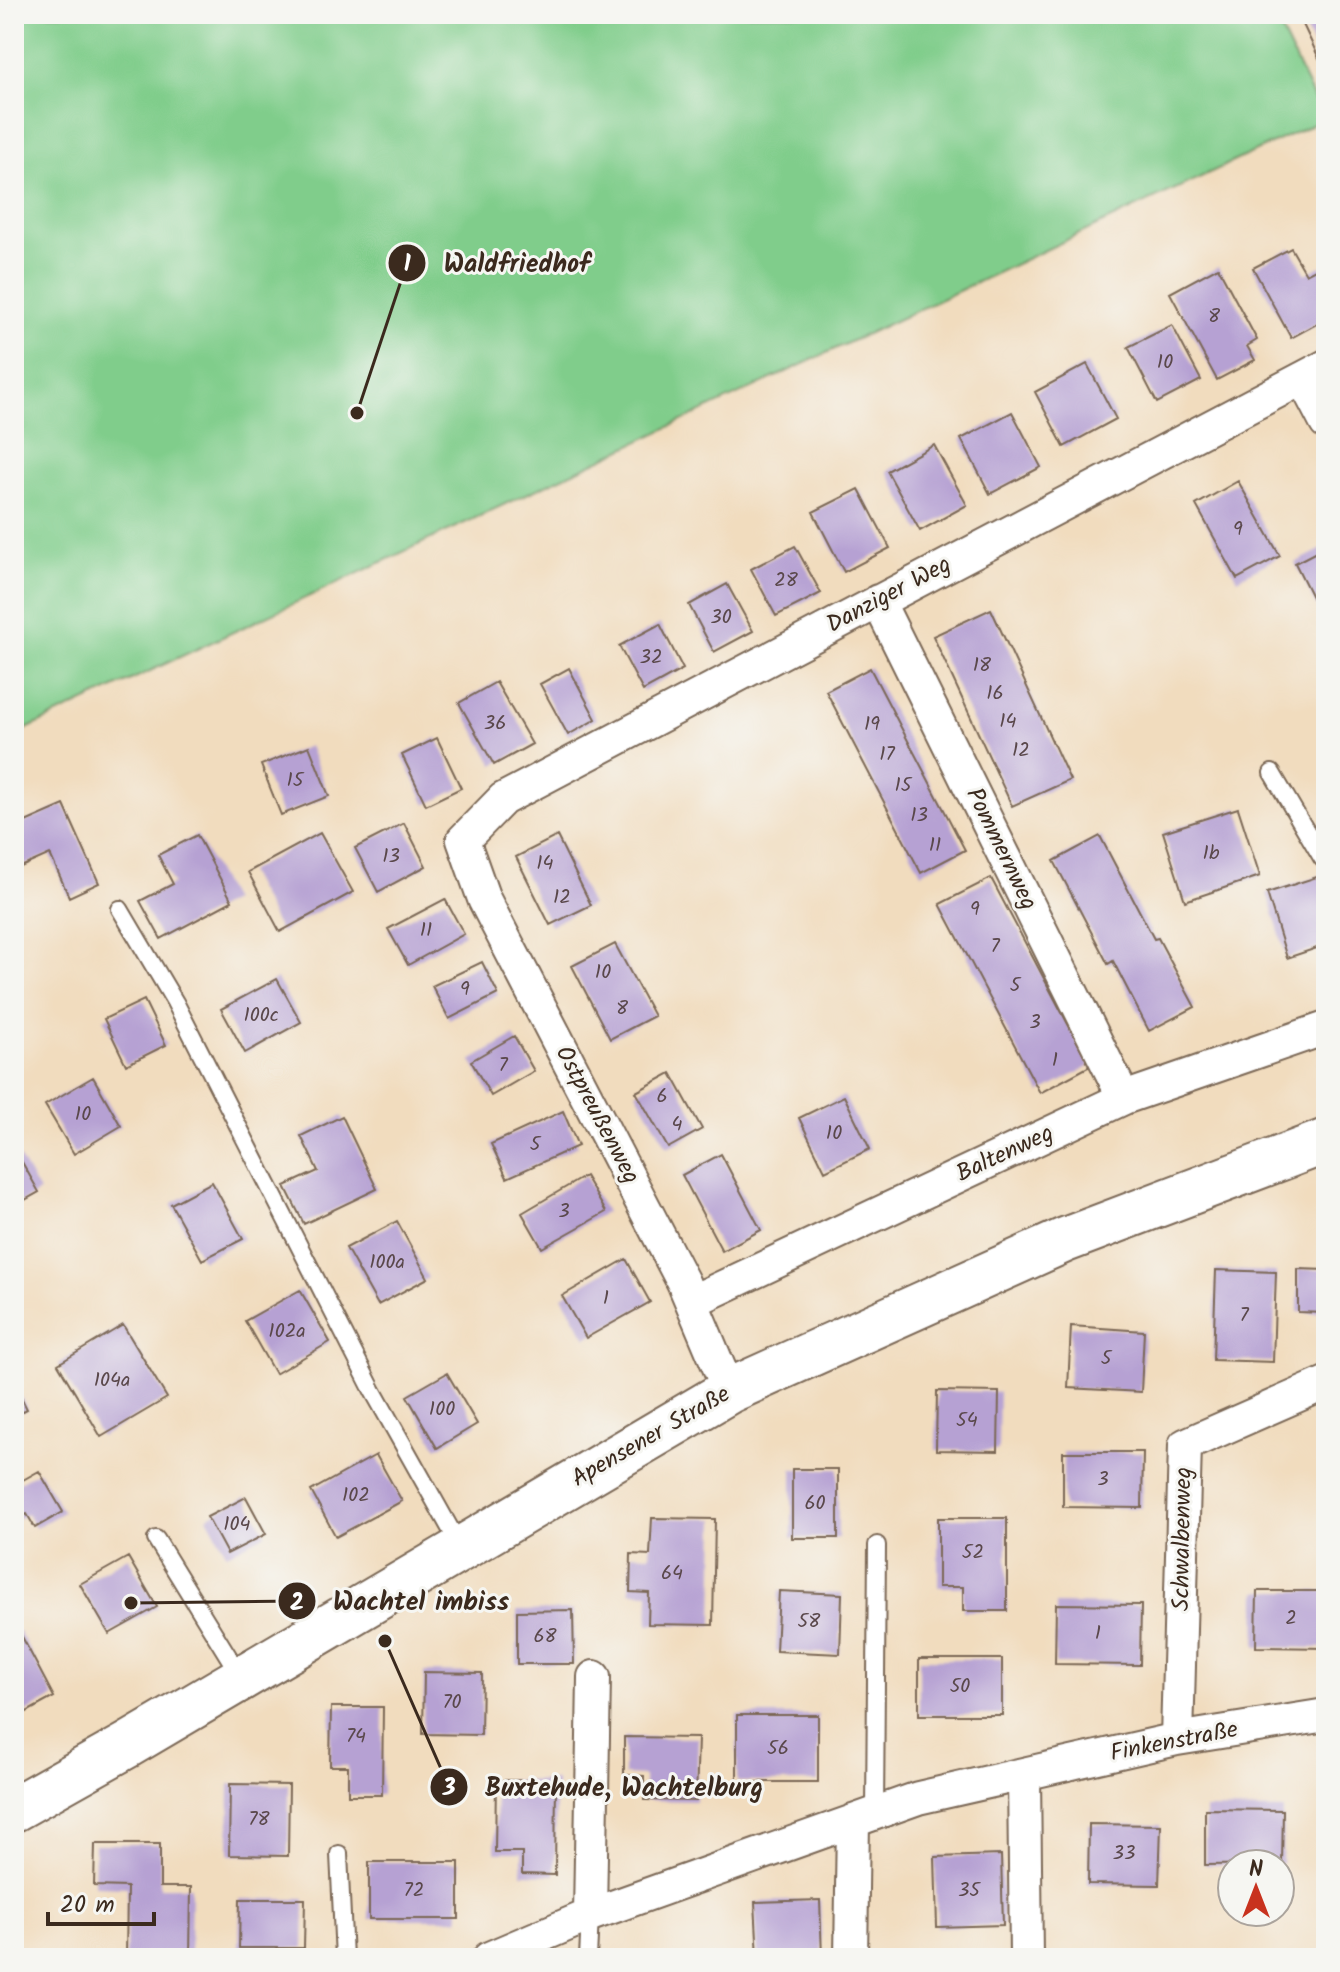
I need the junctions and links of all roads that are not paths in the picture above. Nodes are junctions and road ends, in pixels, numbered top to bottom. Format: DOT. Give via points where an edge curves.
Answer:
graph roads {
  1 [pos="1315,373"];
  2 [pos="1326,423"];
  3 [pos="878,601"];
  4 [pos="1272,773"];
  5 [pos="463,840"];
  6 [pos="1326,857"];
  7 [pos="120,909"];
  8 [pos="1326,1028"];
  9 [pos="1124,1098"];
  10 [pos="1326,1141"];
  11 [pos="693,1301"];
  12 [pos="1326,1383"];
  13 [pos="729,1391"];
  14 [pos="156,1539"];
  15 [pos="877,1545"];
  16 [pos="461,1548"];
  17 [pos="594,1677"];
  18 [pos="241,1678"];
  19 [pos="1326,1715"];
  20 [pos="1177,1739"];
  21 [pos="1024,1774"];
  22 [pos="14,1809"];
  23 [pos="864,1817"];
  24 [pos="339,1854"];
  25 [pos="590,1915"];
  26 [pos="344,1958"];
  27 [pos="489,1958"];
  28 [pos="588,1958"];
  29 [pos="851,1958"];
  30 [pos="1026,1958"];
  1 -- 2 [label="street"];
  1 -- 3 [label="street, Danziger Weg"];
  3 -- 5 [label="street, Danziger Weg" via="503,799"];
  3 -- 9 [label="street, Pommernweg"];
  4 -- 6 [label="lane"];
  5 -- 11 [label="street, Ostpreußenweg" via="484,899"];
  7 -- 16 [label="lane" via="175,1002 373,1391"];
  8 -- 9 [label="street, Baltenweg"];
  9 -- 11 [label="street, Baltenweg"];
  10 -- 13 [label="main road, Apensener Straße" via="1065,1240"];
  11 -- 13 [label="street, Ostpreußenweg"];
  12 -- 20 [label="street, Schwalbenweg" via="1185,1445"];
  13 -- 16 [label="main road, Apensener Straße"];
  14 -- 18 [label="lane"];
  15 -- 23 [label="lane"];
  16 -- 18 [label="main road, Apensener Straße"];
  17 -- 25 [label="street"];
  18 -- 22 [label="main road, Apensener Straße"];
  19 -- 20 [label="street, Finkenstraße"];
  20 -- 21 [label="street, Finkenstraße"];
  21 -- 23 [label="street, Finkenstraße" via="918,1798"];
  21 -- 30 [label="street"];
  23 -- 25 [label="street, Finkenstraße"];
  23 -- 29 [label="street"];
  24 -- 26 [label="lane"];
  25 -- 27 [label="street, Finkenstraße"];
  25 -- 28 [label="lane"];
}
